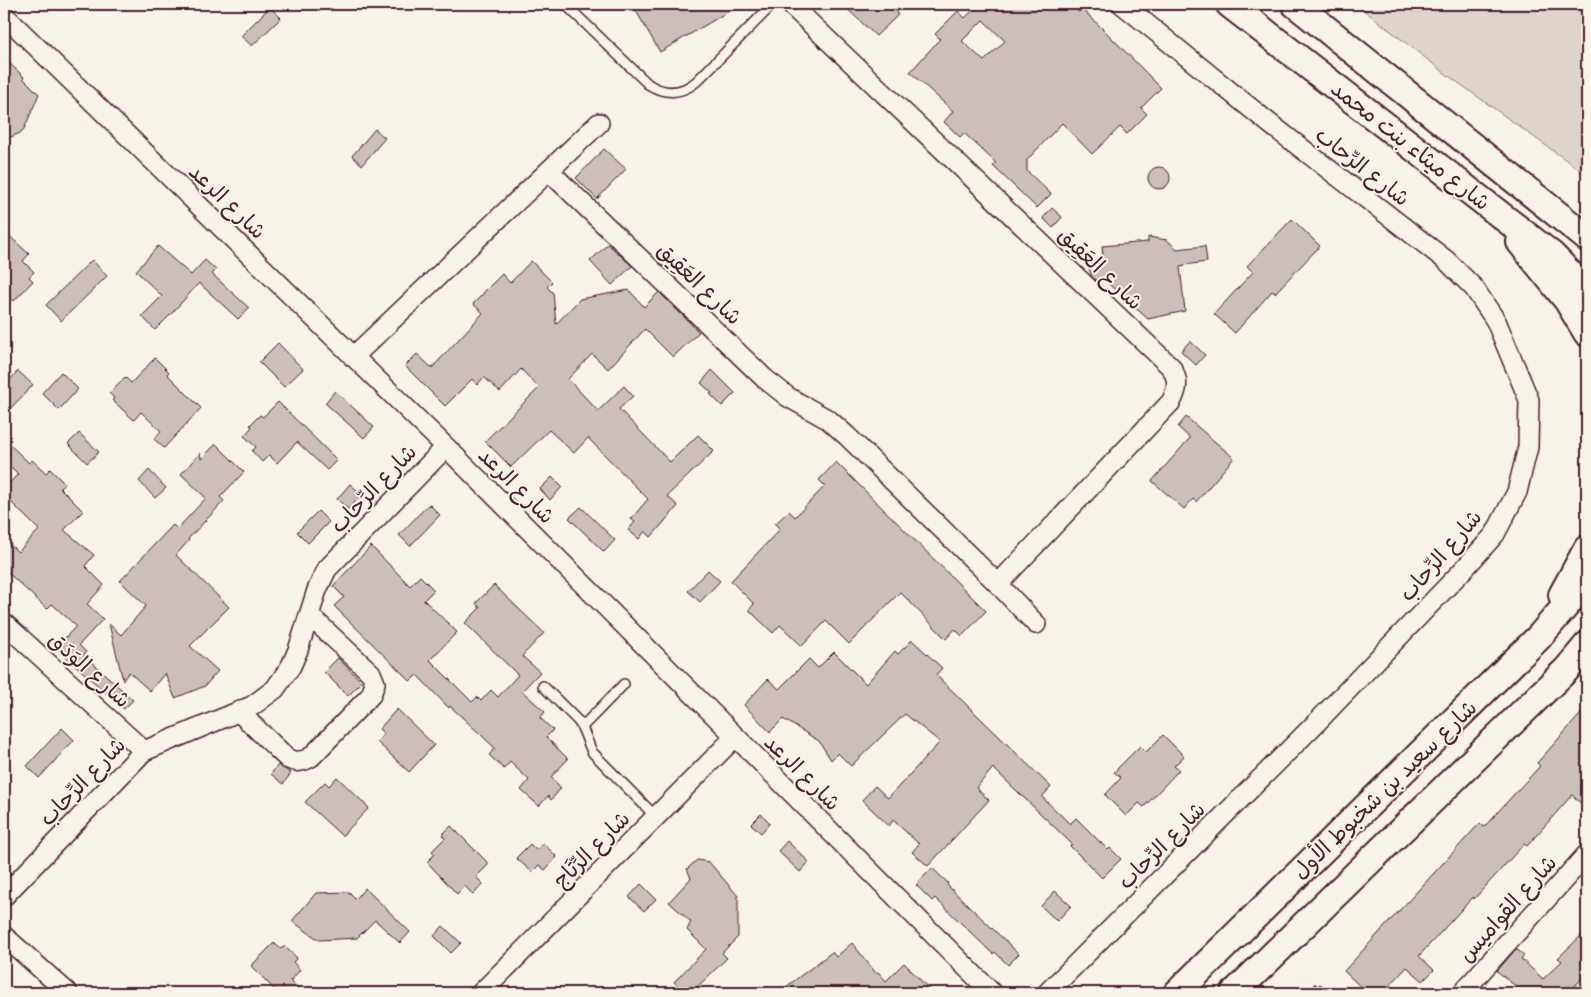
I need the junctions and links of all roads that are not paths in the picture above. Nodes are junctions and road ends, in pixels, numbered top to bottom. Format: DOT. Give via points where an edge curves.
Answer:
graph roads {
  1 [pos="565,4"];
  2 [pos="774,4"];
  3 [pos="790,4"];
  4 [pos="1122,4"];
  5 [pos="1229,4"];
  6 [pos="1295,4"];
  7 [pos="4,15"];
  8 [pos="599,123"];
  9 [pos="550,171"];
  10 [pos="1524,186"];
  11 [pos="1497,211"];
  12 [pos="1587,220"];
  13 [pos="1587,238"];
  14 [pos="1587,292"];
  15 [pos="1587,333"];
  16 [pos="353,357"];
  17 [pos="446,448"];
  18 [pos="1587,548"];
  19 [pos="1587,581"];
  20 [pos="998,584"];
  21 [pos="309,615"];
  22 [pos="4,623"];
  23 [pos="1036,624"];
  24 [pos="1539,637"];
  25 [pos="1587,645"];
  26 [pos="1577,663"];
  27 [pos="624,684"];
  28 [pos="544,686"];
  29 [pos="239,712"];
  30 [pos="582,727"];
  31 [pos="735,738"];
  32 [pos="144,751"];
  33 [pos="656,817"];
  34 [pos="1587,854"];
  35 [pos="4,896"];
  36 [pos="4,936"];
  37 [pos="68,993"];
  38 [pos="481,993"];
  39 [pos="992,993"];
  40 [pos="1047,993"];
  41 [pos="1177,993"];
  42 [pos="1234,993"];
  43 [pos="1462,993"];
  1 -- 2 [label="lane" via="648,84 672,92 697,81"];
  3 -- 20 [label="street, شارع العَقِيق" via="1172,367 1176,376 1178,385 1171,402"];
  4 -- 40 [label="street, شارع الرِّحاب" via="1447,261 1474,288 1496,321 1529,400 1528,447 1517,492 1495,534 1318,721"];
  5 -- 11 [label="main road, شارع ميثاء بنت محمد"];
  6 -- 10 [label="main road, شارع ميثاء بنت محمد"];
  7 -- 16 [label="street, شارع الرعد"];
  8 -- 9 [label="street"];
  9 -- 16 [label="street"];
  9 -- 20 [label="street, شارع العَقِيق" via="764,378 788,397 829,420"];
  10 -- 12 [label="main road"];
  10 -- 13 [label="main road, شارع ميثاء بنت محمد"];
  11 -- 14 [label="main road, شارع ميثاء بنت محمد" via="1552,255"];
  11 -- 15 [label="main road" via="1567,300"];
  16 -- 17 [label="street, شارع الرعد"];
  17 -- 21 [label="street, شارع الرِّحاب" via="327,569"];
  17 -- 31 [label="street, شارع الرعد"];
  18 -- 24 [label="main road"];
  19 -- 24 [label="main road, شارع سعيد بن شخبوط الأول"];
  20 -- 23 [label="street, شارع العَقِيق"];
  21 -- 29 [label="street, شارع الرِّحاب" via="298,650 284,678 264,699"];
  21 -- 29 [label="street" via="371,673 375,683 371,695 311,757 300,762 288,759"];
  22 -- 32 [label="street, شارع الوَدَق"];
  24 -- 41 [label="main road, شارع سعيد بن شخبوط الأول"];
  25 -- 26 [label="main road, شارع سعيد بن شخبوط الأول"];
  26 -- 42 [label="main road, شارع سعيد بن شخبوط الأول"];
  27 -- 30 [label="lane"];
  28 -- 30 [label="lane"];
  29 -- 32 [label="street, شارع الرِّحاب"];
  30 -- 33 [label="lane" via="593,754"];
  31 -- 33 [label="street, شارع الرِّتَاج"];
  31 -- 39 [label="street, شارع الرعد"];
  32 -- 35 [label="street, شارع الرِّحاب"];
  33 -- 38 [label="street, شارع الرِّتَاج"];
  34 -- 43 [label="street, شارع القواميس"];
  36 -- 37 [label="street"];
}
